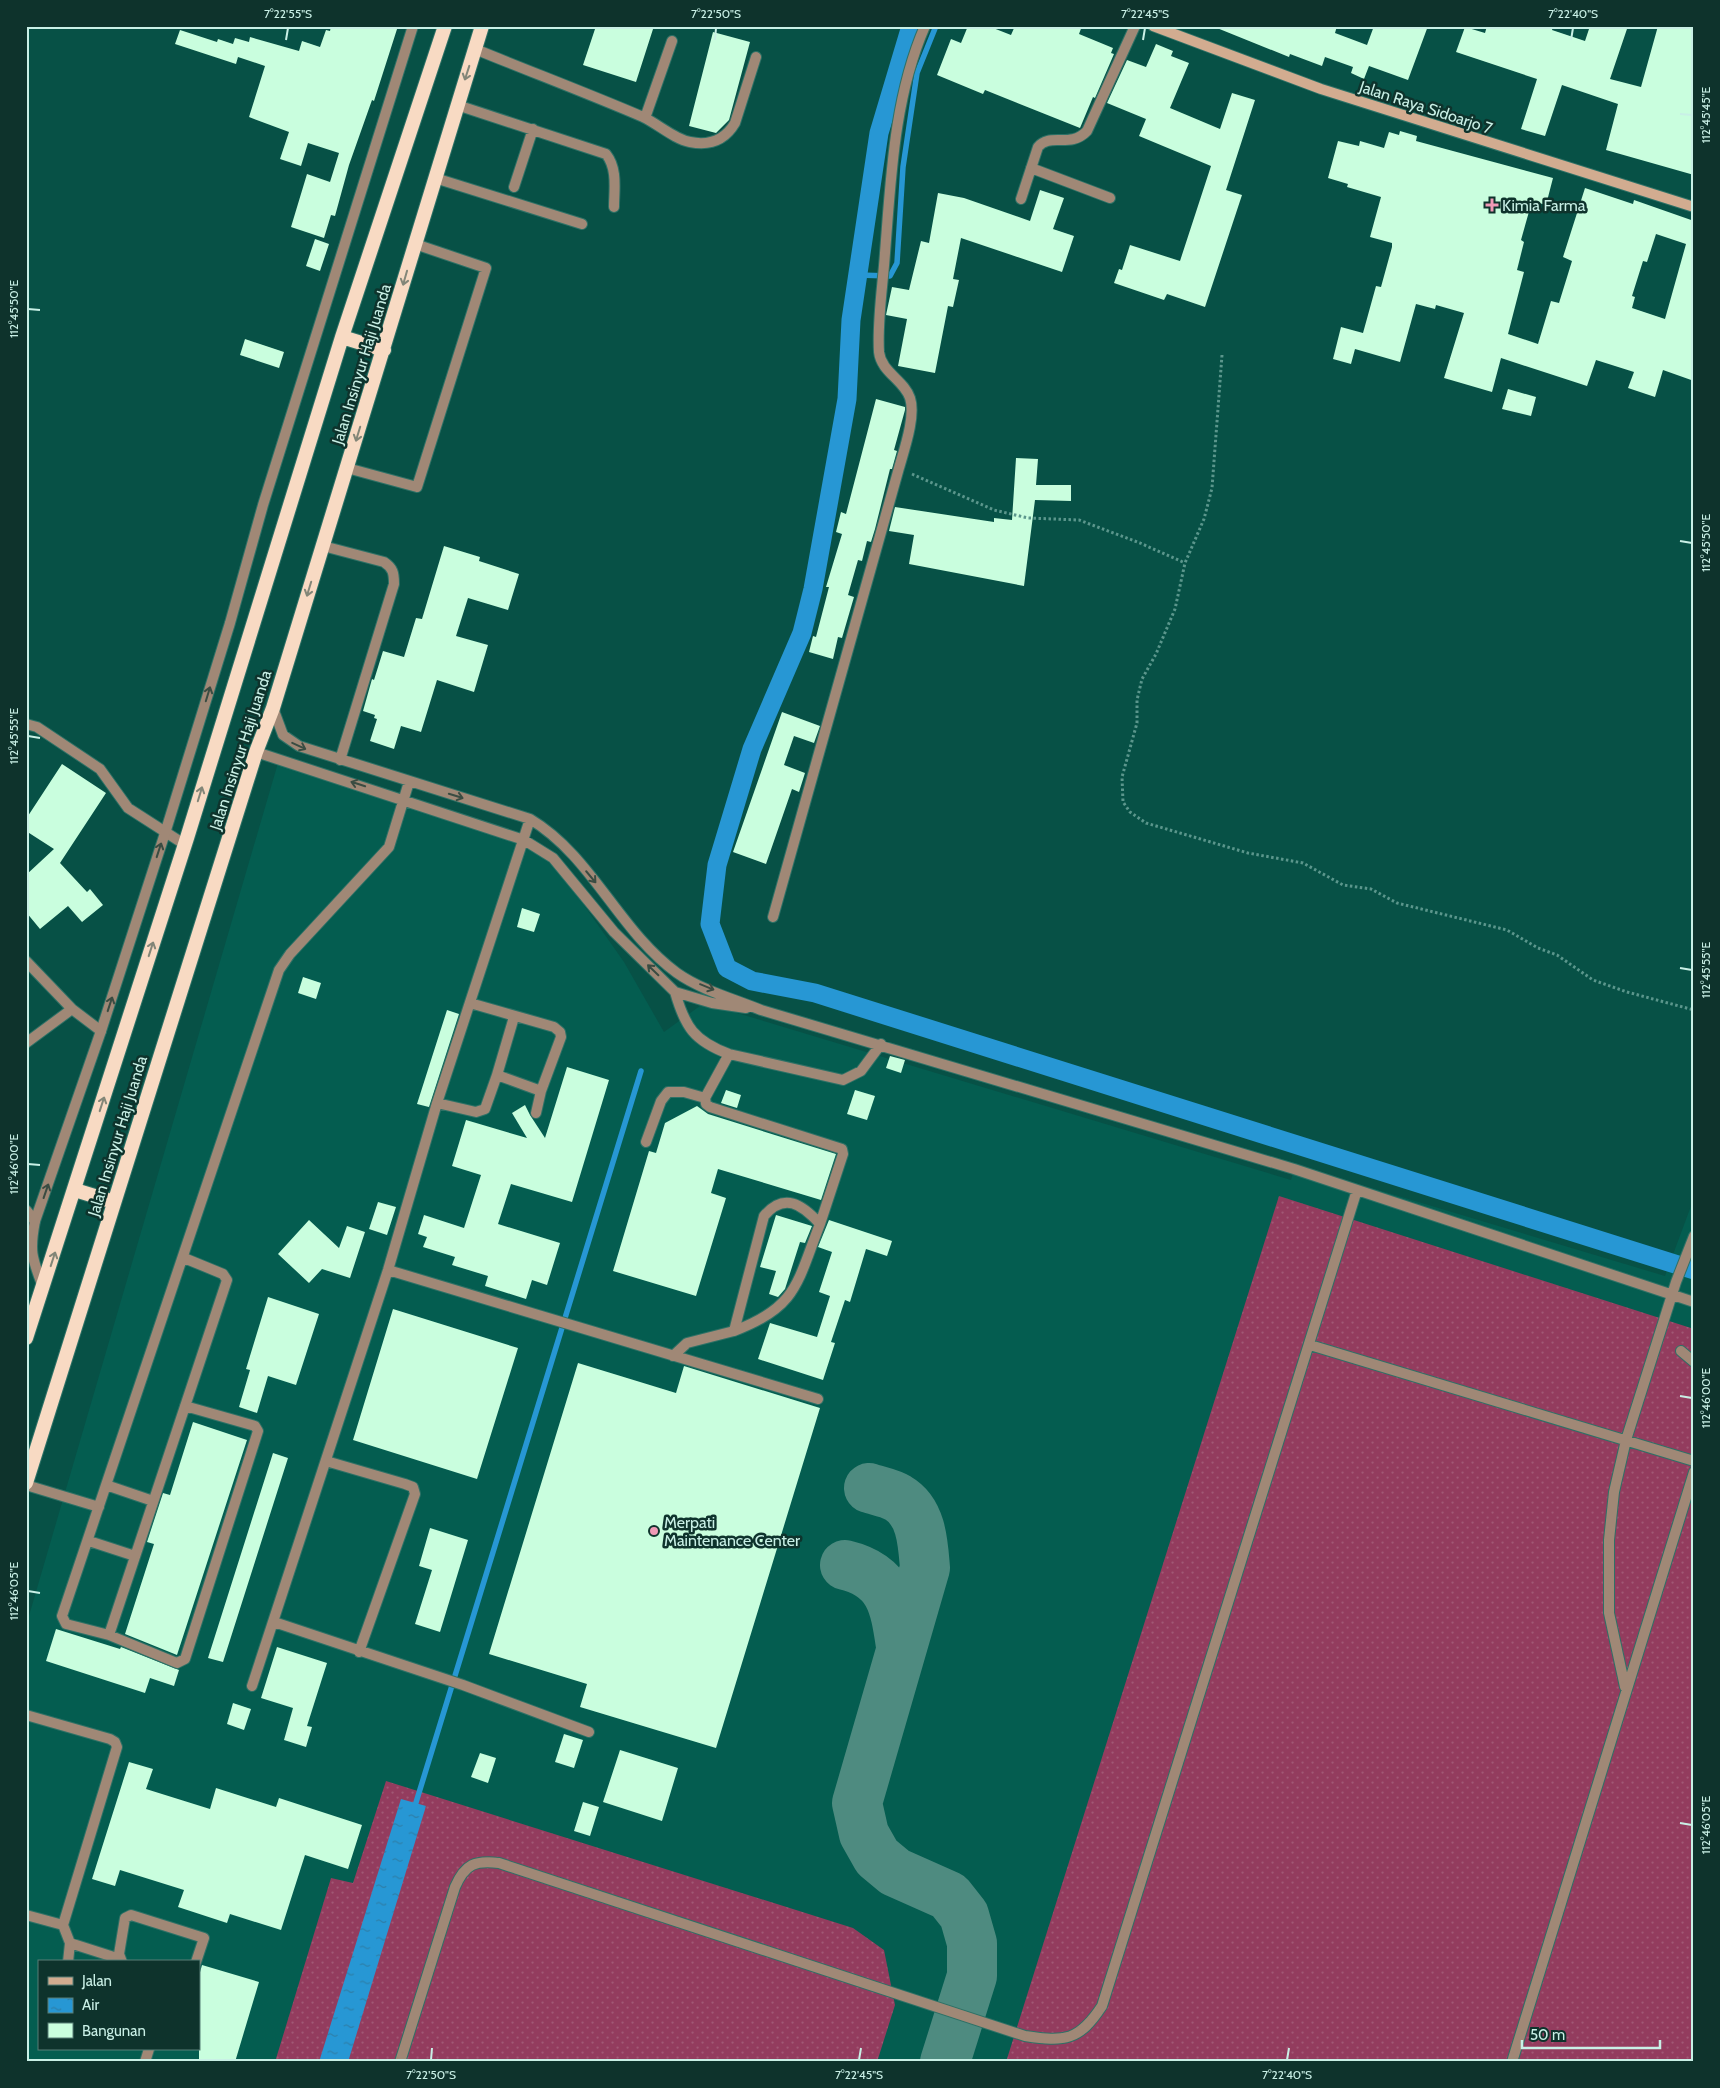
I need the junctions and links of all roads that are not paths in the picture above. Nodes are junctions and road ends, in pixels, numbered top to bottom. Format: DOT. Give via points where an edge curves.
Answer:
graph roads {
  1 [pos="413,26"];
  2 [pos="445,26"];
  3 [pos="482,26"];
  4 [pos="925,26"];
  5 [pos="1135,26"];
  6 [pos="1153,26"];
  7 [pos="672,41"];
  8 [pos="475,49"];
  9 [pos="756,57"];
  10 [pos="456,105"];
  11 [pos="645,118"];
  12 [pos="533,129"];
  13 [pos="1031,168"];
  14 [pos="435,178"];
  15 [pos="514,187"];
  16 [pos="1110,198"];
  17 [pos="1021,199"];
  18 [pos="614,207"];
  19 [pos="1694,207"];
  20 [pos="582,224"];
  21 [pos="415,244"];
  22 [pos="342,337"];
  23 [pos="384,350"];
  24 [pos="347,468"];
  25 [pos="323,546"];
  26 [pos="273,708"];
  27 [pos="26,724"];
  28 [pos="256,752"];
  29 [pos="340,760"];
  30 [pos="409,782"];
  31 [pos="404,800"];
  32 [pos="530,819"];
  33 [pos="166,830"];
  34 [pos="524,840"];
  35 [pos="184,844"];
  36 [pos="773,917"];
  37 [pos="26,961"];
  38 [pos="675,992"];
  39 [pos="470,1003"];
  40 [pos="72,1009"];
  41 [pos="761,1010"];
  42 [pos="514,1017"];
  43 [pos="101,1031"];
  44 [pos="26,1043"];
  45 [pos="881,1044"];
  46 [pos="729,1054"];
  47 [pos="497,1076"];
  48 [pos="541,1091"];
  49 [pos="705,1098"];
  50 [pos="437,1103"];
  51 [pos="536,1113"];
  52 [pos="646,1142"];
  53 [pos="75,1190"];
  54 [pos="1357,1190"];
  55 [pos="114,1202"];
  56 [pos="26,1210"];
  57 [pos="35,1221"];
  58 [pos="820,1224"];
  59 [pos="1692,1240"];
  60 [pos="28,1247"];
  61 [pos="184,1258"];
  62 [pos="388,1270"];
  63 [pos="44,1288"];
  64 [pos="1672,1295"];
  65 [pos="1694,1302"];
  66 [pos="734,1331"];
  67 [pos="26,1338"];
  68 [pos="1310,1345"];
  69 [pos="1681,1351"];
  70 [pos="673,1356"];
  71 [pos="1694,1362"];
  72 [pos="818,1398"];
  73 [pos="185,1406"];
  74 [pos="1626,1440"];
  75 [pos="326,1461"];
  76 [pos="1694,1461"];
  77 [pos="1694,1472"];
  78 [pos="26,1484"];
  79 [pos="106,1485"];
  80 [pos="153,1501"];
  81 [pos="99,1507"];
  82 [pos="89,1541"];
  83 [pos="135,1556"];
  84 [pos="274,1622"];
  85 [pos="109,1635"];
  86 [pos="359,1652"];
  87 [pos="252,1686"];
  88 [pos="1625,1688"];
  89 [pos="26,1715"];
  90 [pos="589,1732"];
  91 [pos="26,1915"];
  92 [pos="63,1925"];
  93 [pos="70,1943"];
  94 [pos="68,1960"];
  95 [pos="118,1960"];
  96 [pos="121,1960"];
  97 [pos="197,1960"];
  98 [pos="149,2050"];
  99 [pos="145,2062"];
  100 [pos="400,2062"];
  101 [pos="1512,2062"];
  33 -- 1 [label="street, one-way" via="263,505"];
  2 -- 22 [label="highway, Jalan Insinyur Haji Juanda"];
  3 -- 8 [label="highway, Jalan Insinyur Haji Juanda"];
  4 -- 36 [label="street" via="916,46 896,130 883,279 880,359 905,388 912,408 899,468"];
  5 -- 13 [label="street" via="1087,131 1076,140 1046,140"];
  6 -- 19 [label="main road, Jalan Raya Sidoarjo 7" via="1321,89"];
  7 -- 11 [label="street"];
  8 -- 10 [label="highway, Jalan Insinyur Haji Juanda, one-way"];
  8 -- 11 [label="street"];
  9 -- 11 [label="street" via="735,122 722,139 706,143 688,142"];
  10 -- 12 [label="street"];
  10 -- 14 [label="highway, Jalan Insinyur Haji Juanda"];
  12 -- 15 [label="street"];
  12 -- 18 [label="street" via="606,154 614,170"];
  13 -- 16 [label="street"];
  13 -- 17 [label="street"];
  14 -- 20 [label="street"];
  14 -- 21 [label="highway, Jalan Insinyur Haji Juanda"];
  21 -- 23 [label="highway, Jalan Insinyur Haji Juanda, one-way"];
  21 -- 24 [label="street" via="486,268 417,487"];
  22 -- 23 [label="highway"];
  35 -- 22 [label="highway, Jalan Insinyur Haji Juanda, one-way"];
  23 -- 24 [label="highway, Jalan Insinyur Haji Juanda, one-way"];
  24 -- 25 [label="highway, Jalan Insinyur Haji Juanda"];
  25 -- 26 [label="highway, Jalan Insinyur Haji Juanda, one-way"];
  25 -- 29 [label="street" via="384,562 394,574 394,584"];
  26 -- 28 [label="highway, Jalan Insinyur Haji Juanda"];
  26 -- 29 [label="street, one-way" via="283,736 289,741"];
  27 -- 33 [label="street" via="37,727 100,769 122,803"];
  31 -- 28 [label="street, one-way"];
  28 -- 55 [label="highway, Jalan Insinyur Haji Juanda"];
  29 -- 30 [label="street"];
  30 -- 31 [label="street"];
  30 -- 32 [label="street, one-way"];
  31 -- 34 [label="street"];
  31 -- 61 [label="street" via="389,847 279,970"];
  32 -- 34 [label="street"];
  32 -- 41 [label="street, one-way" via="567,848 645,942 676,972 690,981"];
  33 -- 35 [label="street"];
  43 -- 33 [label="street, one-way"];
  38 -- 34 [label="street, one-way" via="614,932 553,858"];
  34 -- 39 [label="street"];
  53 -- 35 [label="highway, Jalan Insinyur Haji Juanda, one-way"];
  37 -- 40 [label="street"];
  38 -- 41 [label="street" via="712,1003"];
  38 -- 46 [label="street" via="683,1018 690,1028 712,1047"];
  39 -- 42 [label="street"];
  39 -- 50 [label="street"];
  40 -- 43 [label="street"];
  40 -- 44 [label="street"];
  41 -- 45 [label="street"];
  42 -- 47 [label="street"];
  42 -- 48 [label="street" via="560,1032"];
  57 -- 43 [label="street, one-way"];
  45 -- 46 [label="street" via="861,1071 843,1080"];
  45 -- 54 [label="street"];
  46 -- 49 [label="street"];
  47 -- 48 [label="street"];
  47 -- 50 [label="street" via="481,1112"];
  48 -- 51 [label="street"];
  49 -- 52 [label="street" via="674,1090 666,1094"];
  49 -- 58 [label="street" via="710,1107 842,1149"];
  50 -- 62 [label="street"];
  53 -- 55 [label="highway"];
  63 -- 53 [label="highway, Jalan Insinyur Haji Juanda, one-way"];
  54 -- 64 [label="street"];
  54 -- 68 [label="street"];
  55 -- 78 [label="highway, Jalan Insinyur Haji Juanda"];
  56 -- 57 [label="street"];
  57 -- 60 [label="street"];
  58 -- 66 [label="street" via="789,1298 758,1322"];
  58 -- 66 [label="street" via="807,1210 784,1203 773,1205 764,1216"];
  59 -- 64 [label="street"];
  60 -- 63 [label="street"];
  61 -- 73 [label="street" via="223,1274 227,1280"];
  61 -- 79 [label="street"];
  62 -- 70 [label="street"];
  62 -- 75 [label="street"];
  63 -- 67 [label="highway, Jalan Insinyur Haji Juanda"];
  64 -- 65 [label="street"];
  64 -- 74 [label="street"];
  66 -- 70 [label="street" via="687,1343"];
  68 -- 74 [label="street"];
  68 -- 100 [label="street" via="1102,2006 1082,2032 1048,2040 1025,2036 508,1866 484,1861 471,1864 458,1880"];
  69 -- 71 [label="street"];
  70 -- 72 [label="street"];
  73 -- 80 [label="street"];
  73 -- 85 [label="street" via="254,1426 258,1431 185,1658 177,1663"];
  74 -- 76 [label="street"];
  74 -- 88 [label="street" via="1614,1492 1609,1540 1609,1613"];
  75 -- 84 [label="street"];
  75 -- 86 [label="street" via="413,1487 415,1494"];
  77 -- 88 [label="street"];
  78 -- 81 [label="street"];
  79 -- 80 [label="street"];
  79 -- 81 [label="street"];
  80 -- 83 [label="street"];
  81 -- 82 [label="street"];
  82 -- 83 [label="street"];
  82 -- 85 [label="street" via="62,1616 66,1624"];
  83 -- 85 [label="street"];
  84 -- 86 [label="street"];
  84 -- 87 [label="street"];
  86 -- 90 [label="street" via="463,1685"];
  88 -- 101 [label="street"];
  89 -- 92 [label="street" via="110,1739 117,1747"];
  91 -- 92 [label="street"];
  92 -- 93 [label="street"];
  93 -- 94 [label="street"];
  93 -- 95 [label="street"];
  96 -- 97 [label="street" via="125,1918 131,1915 204,1938"];
  98 -- 99 [label="street"];
}
